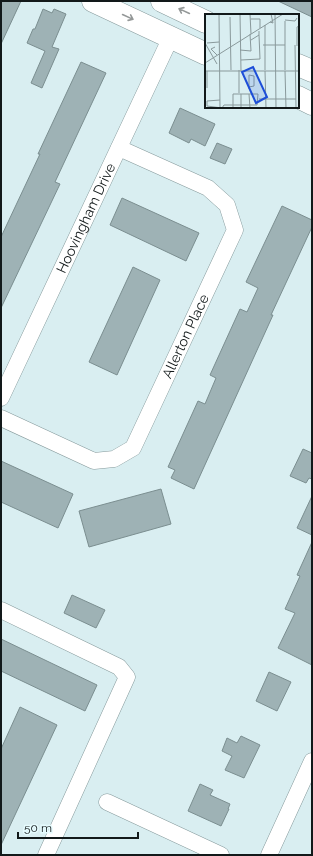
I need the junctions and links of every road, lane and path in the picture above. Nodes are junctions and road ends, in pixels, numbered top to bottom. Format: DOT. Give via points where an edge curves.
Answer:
graph roads {
  1 [pos="93,1"];
  2 [pos="162,1"];
  3 [pos="205,22"];
  4 [pos="171,37"];
  5 [pos="205,54"];
  6 [pos="299,65"];
  7 [pos="312,71"];
  8 [pos="299,98"];
  9 [pos="312,104"];
  10 [pos="119,148"];
  11 [pos="1,398"];
  12 [pos="1,418"];
  13 [pos="1,610"];
  14 [pos="312,761"];
  15 [pos="108,802"];
  16 [pos="46,855"];
  17 [pos="220,855"];
  18 [pos="269,855"];
  1 -- 4 [label="main road, one-way"];
  3 -- 2 [label="main road, one-way"];
  4 -- 5 [label="main road"];
  4 -- 10 [label="street, Hoovingham Drive"];
  6 -- 7 [label="main road"];
  8 -- 9 [label="main road"];
  10 -- 11 [label="street, Hoovingham Drive"];
  10 -- 12 [label="street, Allerton Place" via="208,188 227,205 235,230 132,448 114,459 94,461"];
  13 -- 16 [label="street" via="119,667 127,677"];
  14 -- 18 [label="street"];
  15 -- 17 [label="street"];
}
